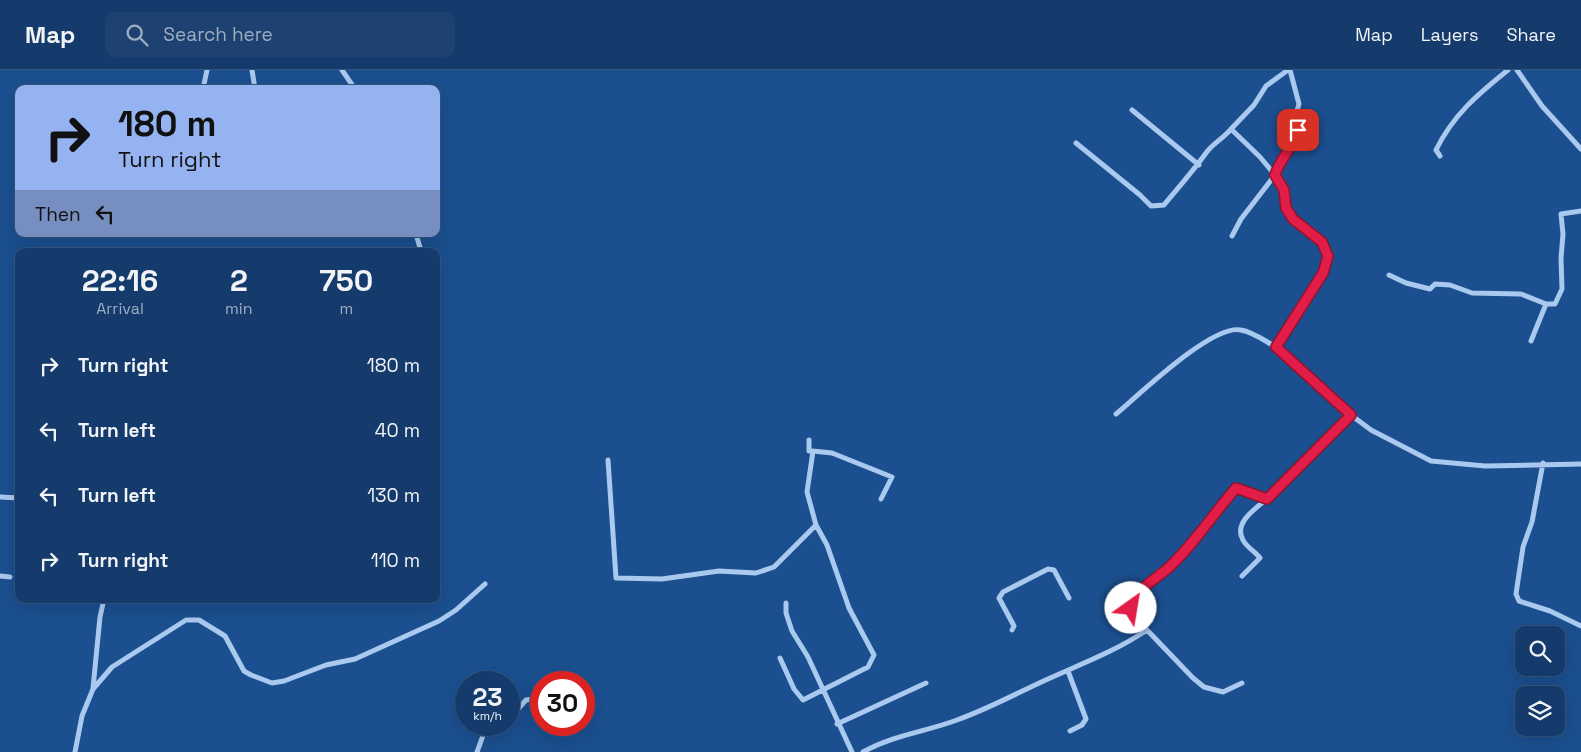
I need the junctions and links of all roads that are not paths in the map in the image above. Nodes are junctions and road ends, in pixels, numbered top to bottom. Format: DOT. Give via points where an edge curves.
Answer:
graph roads {
  1 [pos="207,70"];
  2 [pos="252,70"];
  3 [pos="342,70"];
  4 [pos="1288,70"];
  5 [pos="1508,70"];
  6 [pos="1517,70"];
  7 [pos="204,85"];
  8 [pos="254,85"];
  9 [pos="352,85"];
  10 [pos="1132,110"];
  11 [pos="1231,129"];
  12 [pos="1076,143"];
  13 [pos="1581,149"];
  14 [pos="1440,156"];
  15 [pos="1199,165"];
  16 [pos="1275,175"];
  17 [pos="1581,211"];
  18 [pos="1232,236"];
  19 [pos="1389,275"];
  20 [pos="1546,304"];
  21 [pos="1530,341"];
  22 [pos="1276,347"];
  23 [pos="1116,414"];
  24 [pos="1351,415"];
  25 [pos="809,440"];
  26 [pos="813,451"];
  27 [pos="608,460"];
  28 [pos="1543,463"];
  29 [pos="1581,464"];
  30 [pos="0,497"];
  31 [pos="15,498"];
  32 [pos="881,499"];
  33 [pos="1267,499"];
  34 [pos="816,525"];
  35 [pos="0,576"];
  36 [pos="1242,576"];
  37 [pos="10,577"];
  38 [pos="485,584"];
  39 [pos="1069,598"];
  40 [pos="103,603"];
  41 [pos="786,603"];
  42 [pos="1581,626"];
  43 [pos="1012,630"];
  44 [pos="1147,630"];
  45 [pos="780,658"];
  46 [pos="1068,671"];
  47 [pos="926,683"];
  48 [pos="1242,683"];
  49 [pos="93,689"];
  50 [pos="822,692"];
  51 [pos="530,699"];
  52 [pos="520,707"];
  53 [pos="837,724"];
  54 [pos="1070,731"];
  55 [pos="483,736"];
  56 [pos="75,752"];
  57 [pos="477,752"];
  58 [pos="852,752"];
  59 [pos="863,752"];
  1 -- 7 [label="street"];
  2 -- 8 [label="street"];
  3 -- 9 [label="street"];
  4 -- 11 [label="street" via="1266,86 1254,105"];
  4 -- 16 [label="street" via="1299,104 1296,114 1298,130"];
  5 -- 14 [label="street" via="1454,118 1436,150"];
  6 -- 13 [label="street" via="1542,106"];
  10 -- 15 [label="street"];
  11 -- 15 [label="street" via="1206,152"];
  11 -- 16 [label="street"];
  12 -- 15 [label="street" via="1151,206 1164,205"];
  16 -- 18 [label="street"];
  16 -- 22 [label="street" via="1284,190 1286,208 1293,219 1322,242 1328,256 1323,273"];
  17 -- 20 [label="street" via="1561,214 1564,234 1562,289 1555,304"];
  19 -- 20 [label="street" via="1430,289 1436,284 1472,293 1521,294"];
  20 -- 21 [label="street"];
  22 -- 23 [label="street" via="1240,329 1223,331 1193,349"];
  22 -- 24 [label="street"];
  24 -- 28 [label="street" via="1371,430 1430,461 1485,466"];
  24 -- 33 [label="street"];
  25 -- 26 [label="street" via="809,451"];
  26 -- 32 [label="street" via="832,453 892,477"];
  26 -- 34 [label="street" via="807,492"];
  27 -- 34 [label="street" via="616,578 662,579 719,571 756,573 774,566"];
  28 -- 29 [label="street"];
  28 -- 42 [label="street" via="1532,522 1523,547 1516,594 1519,601"];
  30 -- 31 [label="street"];
  33 -- 36 [label="street" via="1243,520 1242,539 1260,558"];
  33 -- 44 [label="street" via="1236,488 1168,568 1146,586 1132,602 1131,608"];
  34 -- 50 [label="street" via="827,545 849,608 874,655 868,667"];
  35 -- 37 [label="street"];
  38 -- 49 [label="street" via="439,621 355,659 326,665 284,681 272,682 251,675 244,670 225,636 199,620 186,620 112,667"];
  39 -- 43 [label="street" via="1054,570 1048,569 1003,592 999,598 1014,626"];
  40 -- 49 [label="street"];
  41 -- 50 [label="street" via="792,631 808,657"];
  44 -- 46 [label="street"];
  44 -- 48 [label="street" via="1204,687 1223,692"];
  45 -- 50 [label="street" via="794,689 803,700"];
  46 -- 54 [label="street" via="1086,719"];
  46 -- 59 [label="street" via="987,709 929,730 878,743"];
  47 -- 53 [label="street"];
  49 -- 56 [label="street" via="82,716"];
  50 -- 53 [label="street"];
  51 -- 52 [label="street"];
  53 -- 58 [label="street"];
  55 -- 57 [label="street"];
}
